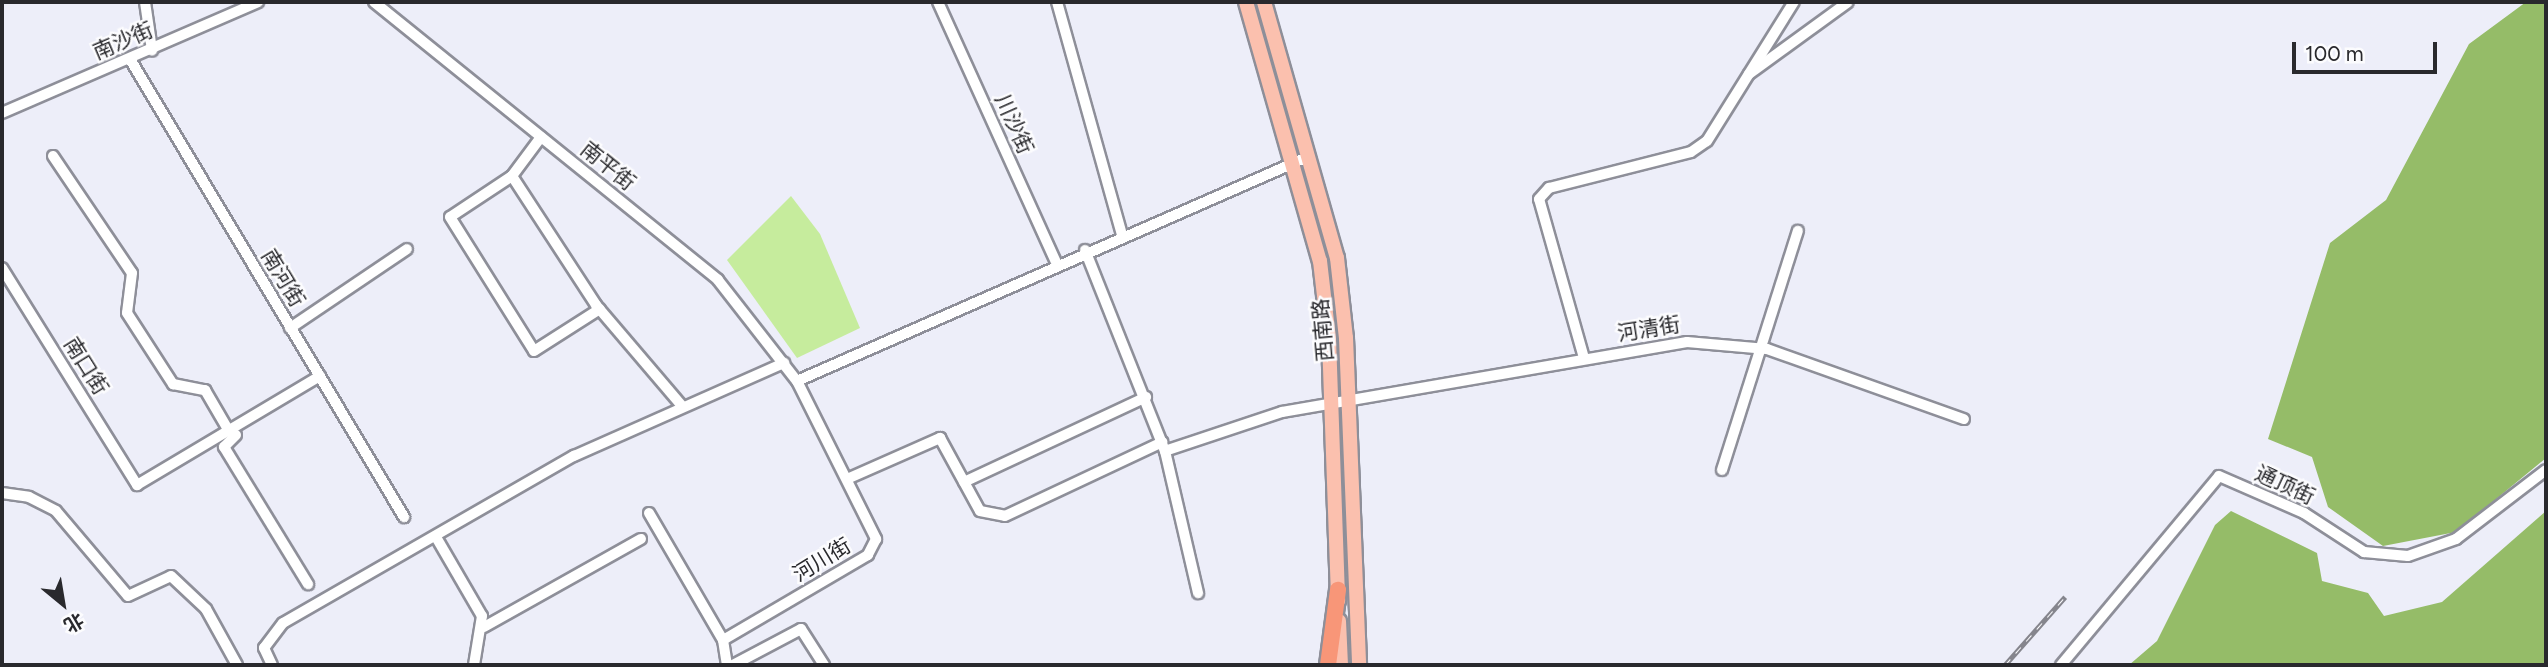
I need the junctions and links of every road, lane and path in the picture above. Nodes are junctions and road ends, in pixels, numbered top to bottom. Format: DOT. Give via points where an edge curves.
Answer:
graph roads {
  1 [pos="145,2"];
  2 [pos="258,2"];
  3 [pos="374,2"];
  4 [pos="937,2"];
  5 [pos="1057,2"];
  6 [pos="1246,2"];
  7 [pos="1264,2"];
  8 [pos="1794,2"];
  9 [pos="1848,2"];
  10 [pos="152,50"];
  11 [pos="130,60"];
  12 [pos="1747,76"];
  13 [pos="2,113"];
  14 [pos="541,137"];
  15 [pos="54,156"];
  16 [pos="1306,158"];
  17 [pos="1289,164"];
  18 [pos="512,176"];
  19 [pos="1798,231"];
  20 [pos="1122,234"];
  21 [pos="407,249"];
  22 [pos="1085,250"];
  23 [pos="1056,262"];
  24 [pos="2,268"];
  25 [pos="600,309"];
  26 [pos="290,328"];
  27 [pos="1762,347"];
  28 [pos="1584,358"];
  29 [pos="784,363"];
  30 [pos="320,376"];
  31 [pos="797,381"];
  32 [pos="1146,397"];
  33 [pos="1350,401"];
  34 [pos="1331,404"];
  35 [pos="273,405"];
  36 [pos="682,406"];
  37 [pos="1964,419"];
  38 [pos="229,431"];
  39 [pos="1164,447"];
  40 [pos="1722,470"];
  41 [pos="2546,470"];
  42 [pos="848,478"];
  43 [pos="964,482"];
  44 [pos="2,493"];
  45 [pos="649,513"];
  46 [pos="404,517"];
  47 [pos="436,537"];
  48 [pos="641,540"];
  49 [pos="308,584"];
  50 [pos="1338,590"];
  51 [pos="1198,593"];
  52 [pos="484,627"];
  53 [pos="723,640"];
  54 [pos="237,665"];
  55 [pos="272,665"];
  56 [pos="474,665"];
  57 [pos="727,665"];
  58 [pos="733,665"];
  59 [pos="824,665"];
  60 [pos="1328,665"];
  61 [pos="1340,665"];
  62 [pos="1359,665"];
  63 [pos="2061,665"];
  1 -- 10 [label="street"];
  2 -- 10 [label="street, 南沙街"];
  3 -- 14 [label="street, 南平街"];
  4 -- 23 [label="street, 川沙街"];
  5 -- 20 [label="street"];
  6 -- 17 [label="main road, 西南路"];
  7 -- 16 [label="main road, 西南路"];
  8 -- 12 [label="street"];
  9 -- 12 [label="street"];
  10 -- 11 [label="street, 南沙街"];
  11 -- 13 [label="street, 南沙街"];
  11 -- 26 [label="street, 南河街"];
  12 -- 28 [label="street" via="1707,141 1691,152 1549,188 1539,199"];
  14 -- 18 [label="street"];
  14 -- 29 [label="street, 南平街" via="718,281"];
  15 -- 38 [label="street" via="132,274 127,313 173,384 205,390"];
  16 -- 17 [label="street"];
  16 -- 33 [label="main road, 西南路" via="1337,258"];
  17 -- 20 [label="street"];
  17 -- 34 [label="main road, 西南路" via="1320,261"];
  18 -- 25 [label="street"];
  18 -- 25 [label="street" via="450,217 534,351"];
  19 -- 27 [label="street"];
  20 -- 22 [label="street"];
  21 -- 26 [label="street"];
  22 -- 23 [label="street"];
  22 -- 32 [label="street"];
  23 -- 31 [label="street"];
  24 -- 38 [label="street, 南口街" via="137,485"];
  25 -- 36 [label="street"];
  26 -- 30 [label="street, 南河街"];
  27 -- 28 [label="street, 河清街" via="1687,342"];
  27 -- 37 [label="street, 河清街"];
  27 -- 40 [label="street"];
  28 -- 33 [label="street, 河清街"];
  29 -- 31 [label="street, 南平街"];
  29 -- 36 [label="street"];
  30 -- 35 [label="street"];
  30 -- 46 [label="street, 南河街"];
  31 -- 42 [label="street, 河川街"];
  32 -- 39 [label="street"];
  32 -- 43 [label="street"];
  33 -- 34 [label="street, 河清街"];
  33 -- 62 [label="main road, 西南路"];
  34 -- 39 [label="street, 河清街" via="1282,412"];
  34 -- 50 [label="main road, 西南路"];
  35 -- 38 [label="street"];
  35 -- 49 [label="street" via="224,447"];
  36 -- 47 [label="street" via="574,456"];
  39 -- 43 [label="street, 河清街" via="1005,516 980,511"];
  39 -- 51 [label="street"];
  41 -- 63 [label="street, 通顶街" via="2456,539 2408,556 2364,552 2305,513 2219,476"];
  42 -- 43 [label="street, 河清街" via="940,438"];
  42 -- 53 [label="street, 河川街" via="874,530 867,555"];
  44 -- 54 [label="street" via="29,497 56,511 128,596 171,576 206,609"];
  45 -- 53 [label="street"];
  47 -- 52 [label="street"];
  47 -- 55 [label="street" via="283,623 264,648"];
  48 -- 52 [label="street"];
  50 -- 60 [label="highway"];
  50 -- 61 [label="main road, 西南路"];
  52 -- 56 [label="street"];
  53 -- 57 [label="street"];
  58 -- 59 [label="street" via="801,629"];
}
